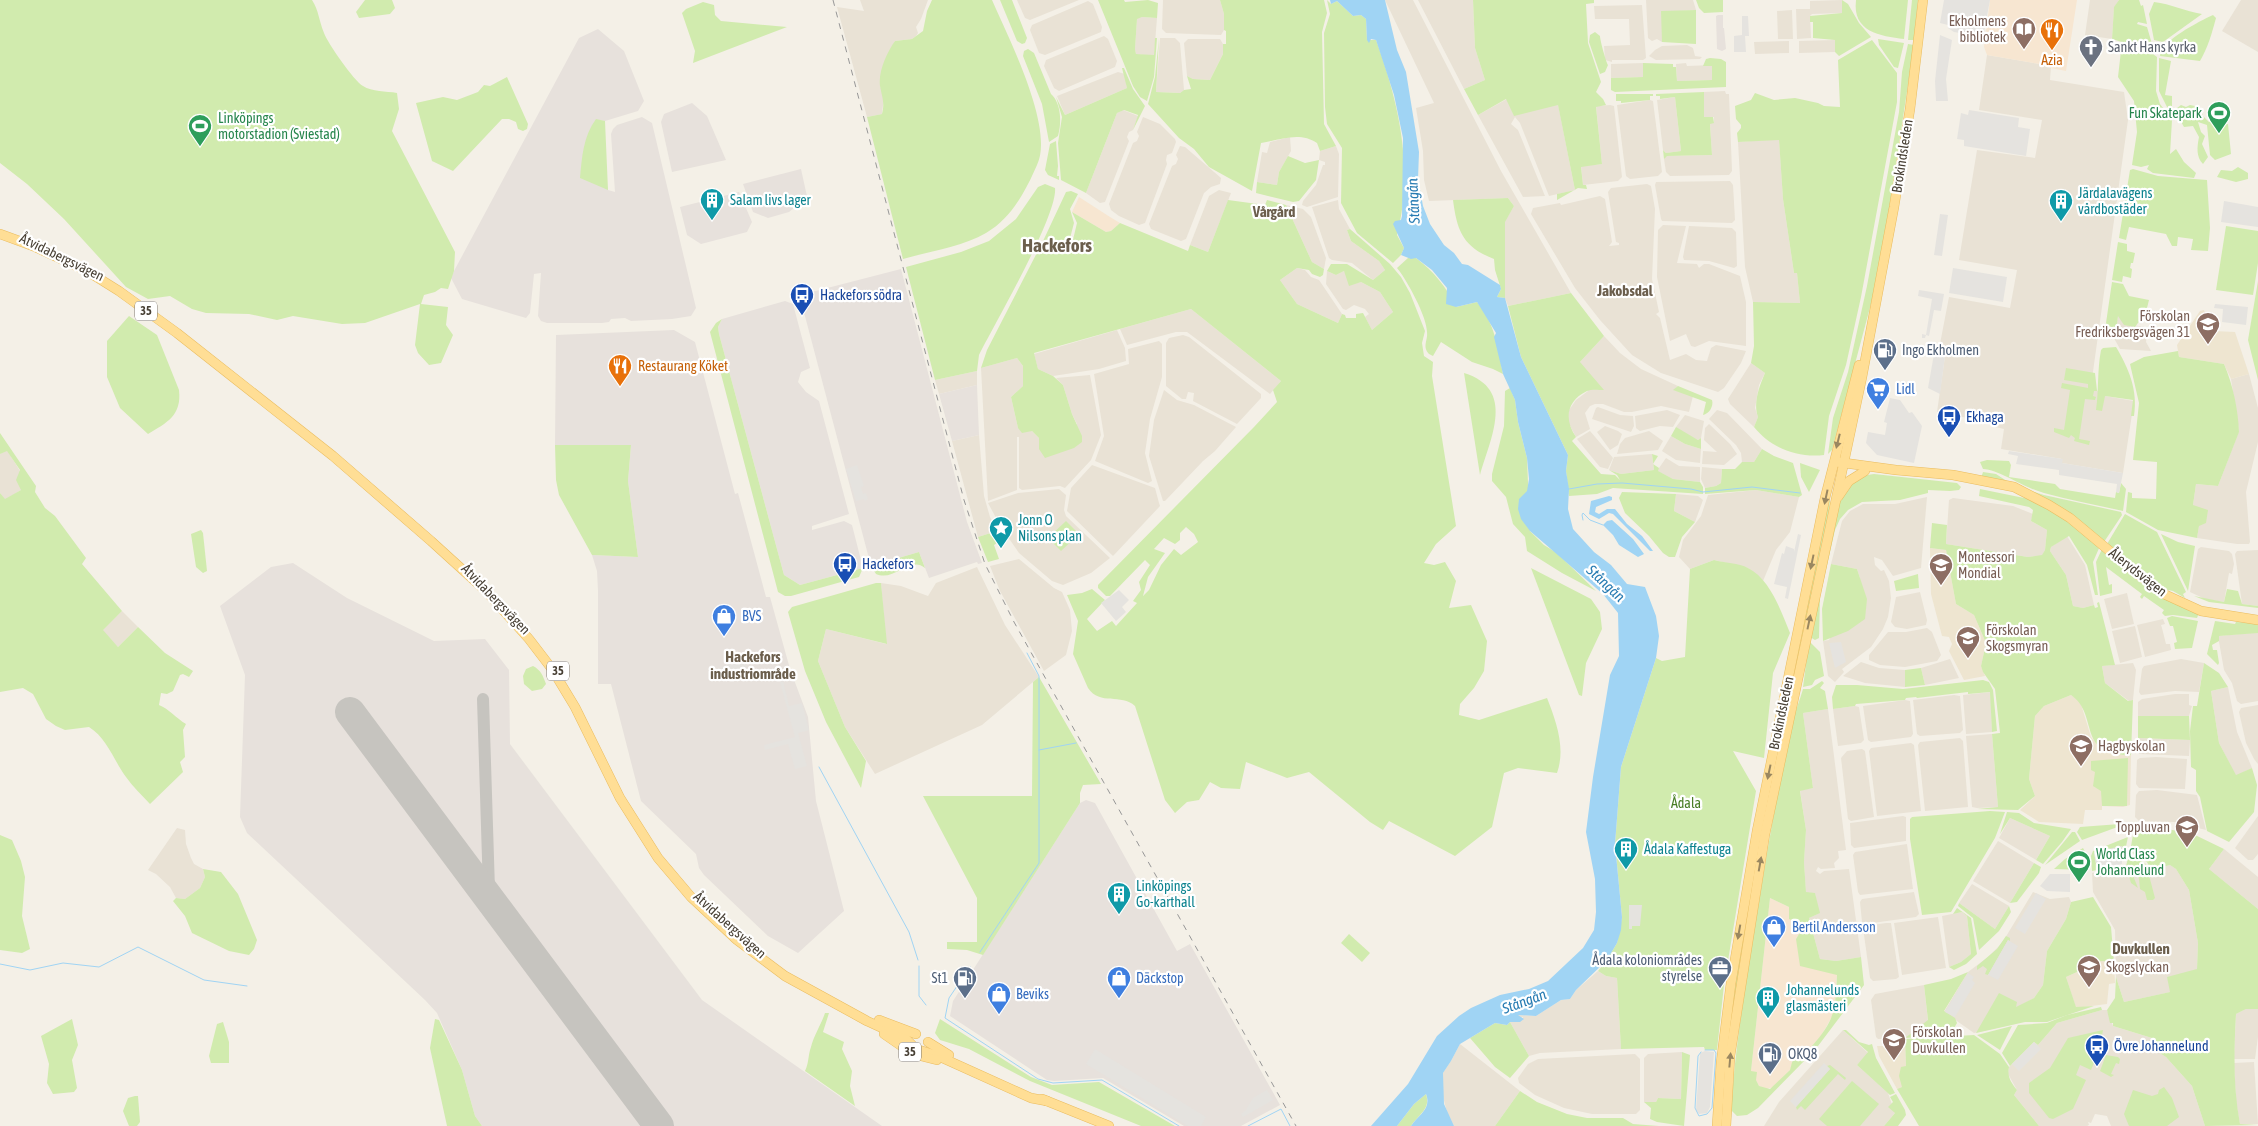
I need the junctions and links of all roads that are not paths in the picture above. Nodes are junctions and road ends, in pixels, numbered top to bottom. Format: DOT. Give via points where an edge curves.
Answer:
graph roads {
  1 [pos="1923,2"];
  2 [pos="0,229"];
  3 [pos="0,234"];
  4 [pos="1875,306"];
  5 [pos="1845,450"];
  6 [pos="1837,465"];
  7 [pos="1864,468"];
  8 [pos="1834,504"];
  9 [pos="2258,620"];
  10 [pos="867,1021"];
  11 [pos="916,1034"];
  12 [pos="928,1042"];
  13 [pos="912,1044"];
  14 [pos="922,1050"];
  15 [pos="961,1067"];
  16 [pos="1047,1101"];
  17 [pos="1109,1126"];
  18 [pos="1716,1126"];
  19 [pos="1726,1126"];
  1 -- 4 [label="main road, Brokindsleden" via="1908,119"];
  2 -- 11 [label="main road, Åtvidabergsvägen / 35" via="75,260 126,291 266,395 395,503 505,604 546,653 579,706 640,824 667,862 707,908 756,950 788,972 860,1011"];
  3 -- 10 [label="main road, Åtvidabergsvägen / 35" via="66,261 119,291 278,411 431,541 502,607 542,656 575,708 633,821 658,858 691,897 722,928 766,963"];
  4 -- 5 [label="main road, Brokindsleden"];
  4 -- 6 [label="main road, Brokindsleden, one-way"];
  5 -- 6 [label="main road, Brokindsleden"];
  5 -- 7 [label="main road"];
  6 -- 7 [label="main road, Ålerydsvägen"];
  6 -- 8 [label="main road, Brokindsleden"];
  6 -- 18 [label="main road, Brokindsleden, one-way" via="1756,831 1731,982"];
  7 -- 8 [label="main road" via="1849,481"];
  7 -- 9 [label="main road, Ålerydsvägen" via="1936,473 2014,488 2070,518 2166,595 2201,611"];
  19 -- 8 [label="main road, Brokindsleden, one-way" via="1730,1056 1759,871"];
  10 -- 13 [label="main road, Åtvidabergsvägen / 35"];
  10 -- 15 [label="main road, Åtvidabergsvägen / 35" via="912,1054"];
  11 -- 12 [label="main road, 35" via="925,1035"];
  11 -- 13 [label="main road, 35"];
  12 -- 14 [label="main road, 35"];
  12 -- 16 [label="main road, Åtvidabergsvägen / 35"];
  13 -- 14 [label="main road, 35"];
  14 -- 15 [label="main road, Åtvidabergsvägen / 35"];
  15 -- 16 [label="main road, Åtvidabergsvägen / 35" via="1031,1098"];
  16 -- 17 [label="main road, Åtvidabergsvägen / 35"];
}
